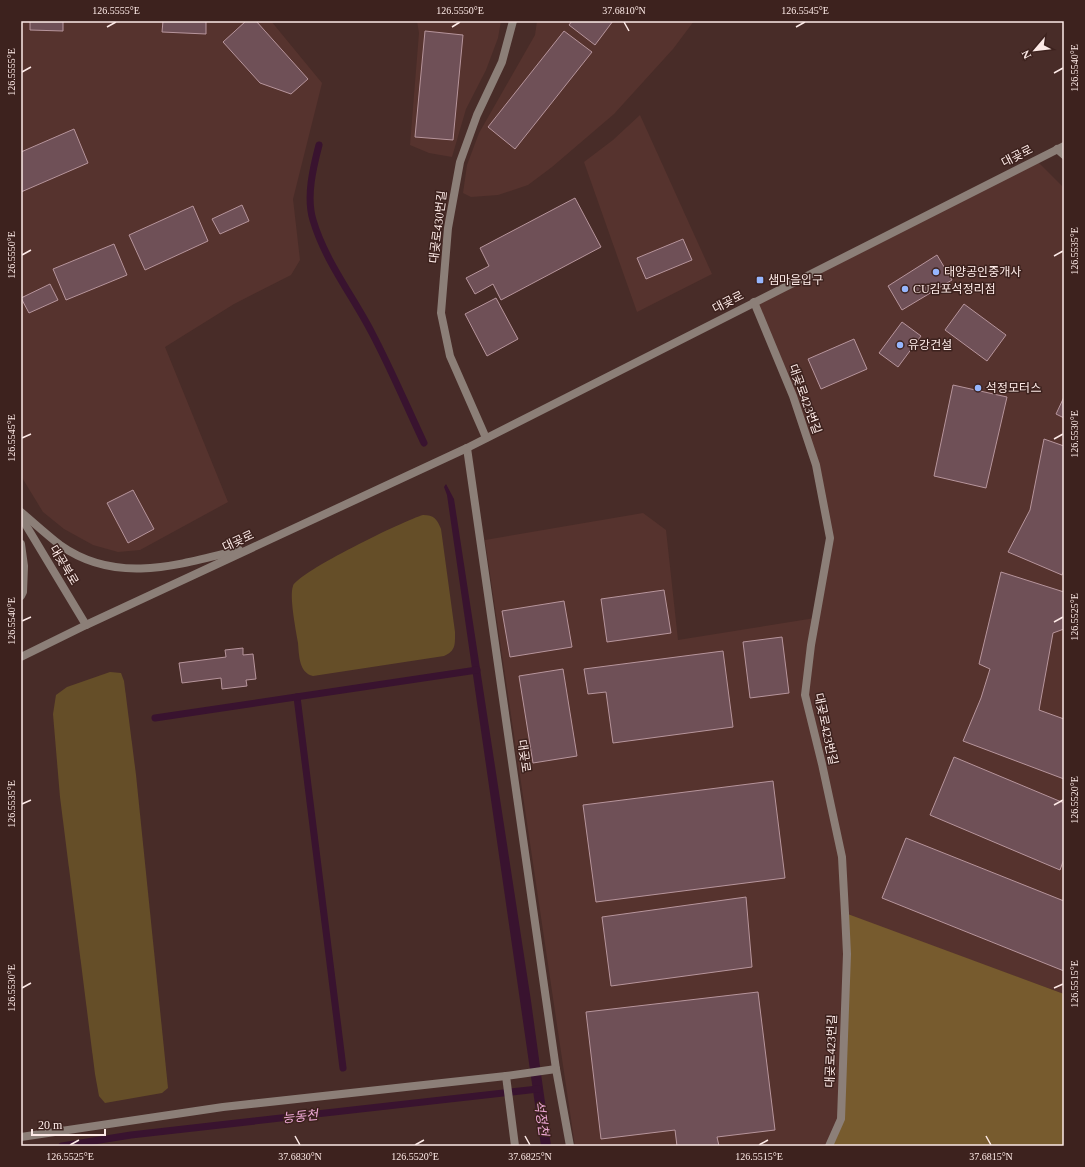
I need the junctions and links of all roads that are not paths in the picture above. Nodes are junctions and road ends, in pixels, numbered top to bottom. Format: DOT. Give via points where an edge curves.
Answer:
graph roads {
  1 [pos="513,21"];
  2 [pos="1061,148"];
  3 [pos="1064,155"];
  4 [pos="754,302"];
  5 [pos="486,438"];
  6 [pos="467,448"];
  7 [pos="21,512"];
  8 [pos="21,516"];
  9 [pos="21,544"];
  10 [pos="257,546"];
  11 [pos="21,596"];
  12 [pos="86,625"];
  13 [pos="21,657"];
  14 [pos="553,1069"];
  15 [pos="506,1080"];
  16 [pos="21,1137"];
  17 [pos="515,1146"];
  18 [pos="570,1146"];
  19 [pos="829,1146"];
  1 -- 5 [label="street, 대곶로430번길" via="502,62 477,114 460,162 448,228 441,313 450,356"];
  2 -- 3 [label="street"];
  2 -- 4 [label="street, 대곶로"];
  4 -- 5 [label="street, 대곶로"];
  4 -- 19 [label="street, 대곶로423번길" via="792,396 816,465 830,538 810,645 805,695 842,857 847,954 840,1119"];
  5 -- 6 [label="street, 대곶로"];
  6 -- 10 [label="street, 대곶로"];
  6 -- 14 [label="street, 대곶로"];
  7 -- 10 [label="street" via="61,546 93,563 127,569 167,567"];
  8 -- 12 [label="street, 대곶북로"];
  9 -- 11 [label="street" via="24,566"];
  10 -- 12 [label="street, 대곶로"];
  12 -- 13 [label="street, 대곶로"];
  14 -- 15 [label="street" via="518,1075"];
  14 -- 18 [label="street, 대곶로"];
  15 -- 16 [label="street" via="223,1107"];
  15 -- 17 [label="street"];
}
